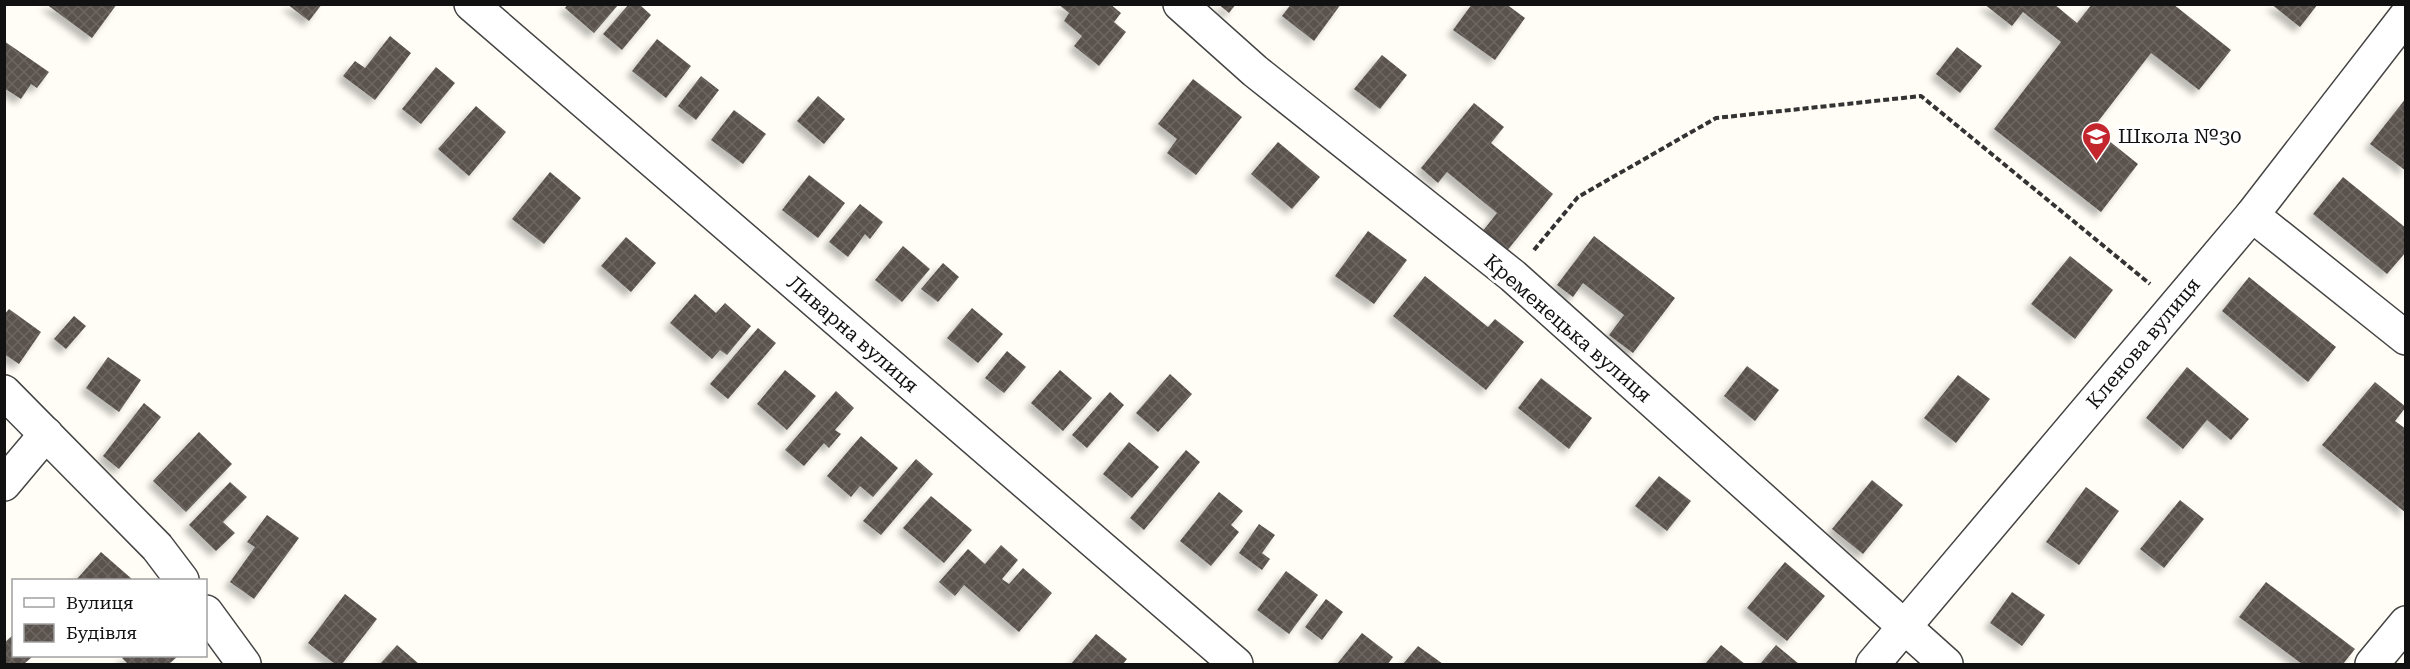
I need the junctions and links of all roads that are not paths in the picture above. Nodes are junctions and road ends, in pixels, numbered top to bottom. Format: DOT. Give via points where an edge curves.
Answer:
graph roads {
  1 [pos="471,4"];
  2 [pos="1180,4"];
  3 [pos="2391,4"];
  4 [pos="2405,16"];
  5 [pos="2252,215"];
  6 [pos="2406,338"];
  7 [pos="4,392"];
  8 [pos="45,434"];
  9 [pos="4,484"];
  10 [pos="181,579"];
  11 [pos="207,613"];
  12 [pos="2406,623"];
  13 [pos="1904,629"];
  14 [pos="244,664"];
  15 [pos="1236,664"];
  16 [pos="1873,664"];
  17 [pos="1946,664"];
  18 [pos="2372,664"];
  1 -- 15 [label="street, Ливарна вулиця"];
  2 -- 13 [label="street, Кременецька вулиця" via="1255,71 1513,276"];
  3 -- 4 [label="street"];
  4 -- 5 [label="street, Кленова вулиця"];
  5 -- 6 [label="street"];
  5 -- 13 [label="street, Кленова вулиця"];
  7 -- 8 [label="street"];
  8 -- 9 [label="street"];
  8 -- 10 [label="street" via="157,547"];
  11 -- 14 [label="street"];
  12 -- 18 [label="street"];
  13 -- 16 [label="street, Кленова вулиця"];
  13 -- 17 [label="street, Кременецька вулиця"];
}
